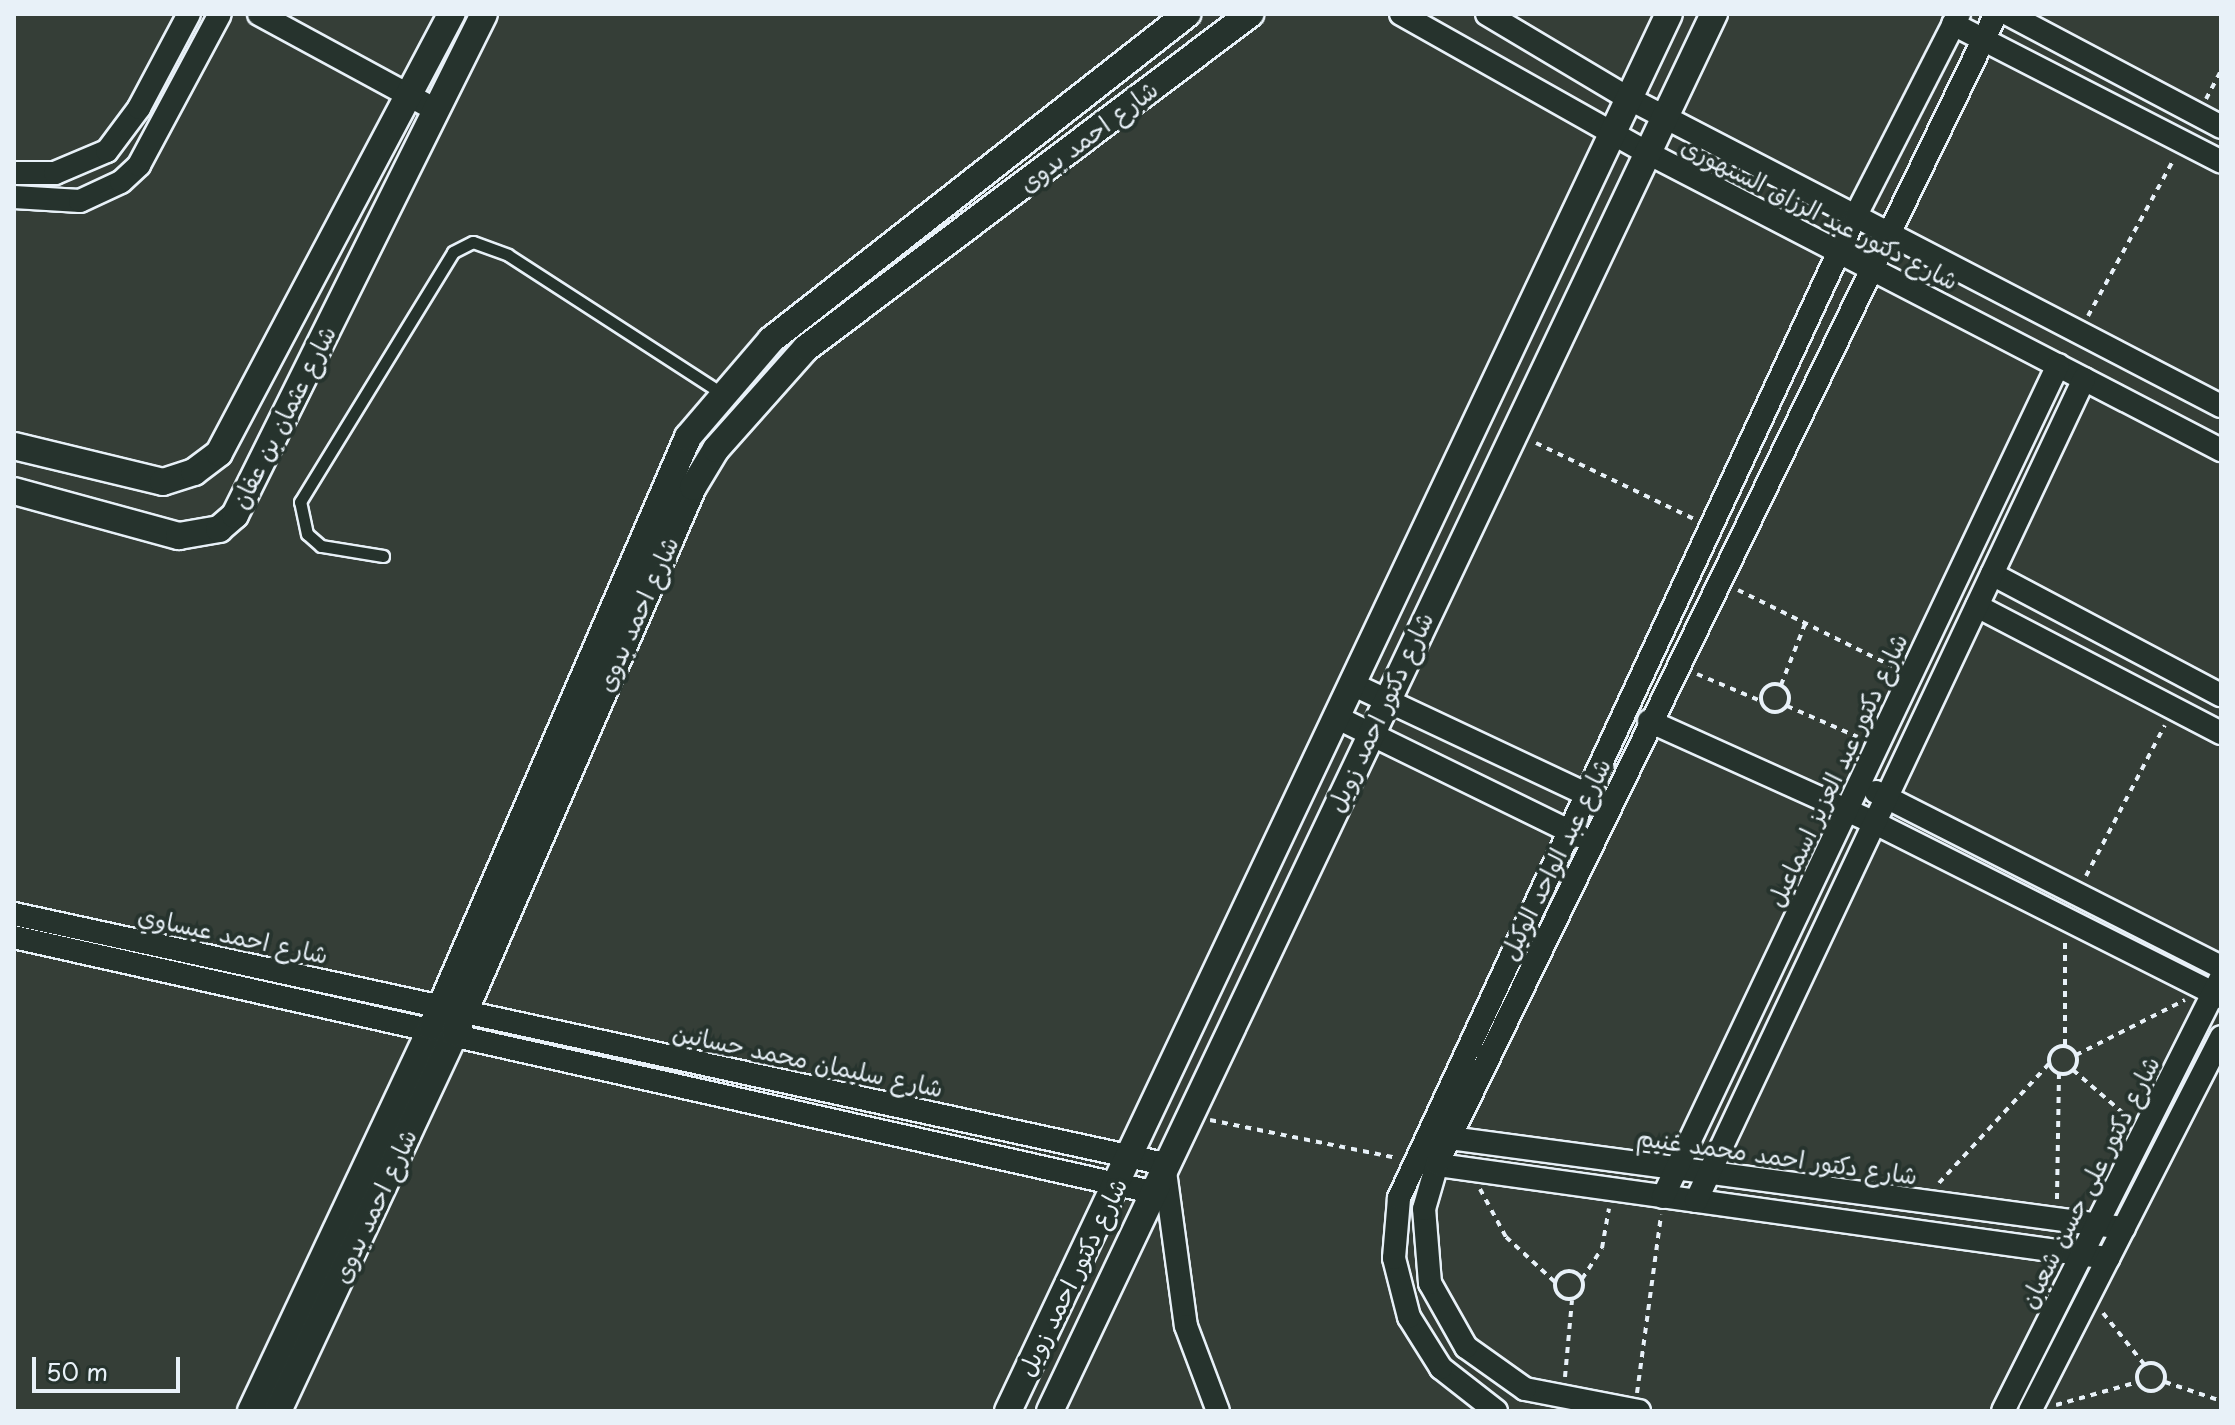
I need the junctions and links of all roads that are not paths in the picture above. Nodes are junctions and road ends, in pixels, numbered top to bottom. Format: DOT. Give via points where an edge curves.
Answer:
graph roads {
  1 [pos="189,14"];
  2 [pos="220,14"];
  3 [pos="259,14"];
  4 [pos="451,14"];
  5 [pos="484,14"];
  6 [pos="1187,14"];
  7 [pos="1250,14"];
  8 [pos="1401,14"];
  9 [pos="1487,14"];
  10 [pos="1669,14"];
  11 [pos="1714,14"];
  12 [pos="1996,14"];
  13 [pos="2008,14"];
  14 [pos="1956,19"];
  15 [pos="1981,39"];
  16 [pos="408,95"];
  17 [pos="1628,98"];
  18 [pos="436,110"];
  19 [pos="1664,116"];
  20 [pos="2221,127"];
  21 [pos="1612,133"];
  22 [pos="1646,152"];
  23 [pos="2221,162"];
  24 [pos="14,173"];
  25 [pos="14,197"];
  26 [pos="1856,215"];
  27 [pos="1886,230"];
  28 [pos="1839,252"];
  29 [pos="1868,267"];
  30 [pos="2058,365"];
  31 [pos="2084,379"];
  32 [pos="720,392"];
  33 [pos="2221,406"];
  34 [pos="14,446"];
  35 [pos="2221,450"];
  36 [pos="14,491"];
  37 [pos="383,556"];
  38 [pos="1992,574"];
  39 [pos="1977,606"];
  40 [pos="1352,684"];
  41 [pos="2221,695"];
  42 [pos="1386,699"];
  43 [pos="1336,717"];
  44 [pos="1649,721"];
  45 [pos="2221,733"];
  46 [pos="1370,734"];
  47 [pos="1860,786"];
  48 [pos="1585,794"];
  49 [pos="1887,797"];
  50 [pos="1610,806"];
  51 [pos="1848,810"];
  52 [pos="1875,823"];
  53 [pos="1568,831"];
  54 [pos="1592,842"];
  55 [pos="14,914"];
  56 [pos="14,937"];
  57 [pos="2221,967"];
  58 [pos="2215,989"];
  59 [pos="448,1019"];
  60 [pos="2221,1037"];
  61 [pos="1424,1135"];
  62 [pos="1449,1138"];
  63 [pos="1129,1157"];
  64 [pos="1411,1161"];
  65 [pos="1164,1164"];
  66 [pos="1437,1164"];
  67 [pos="1675,1168"];
  68 [pos="1710,1173"];
  69 [pos="1116,1183"];
  70 [pos="1152,1192"];
  71 [pos="1663,1197"];
  72 [pos="1696,1201"];
  73 [pos="2096,1224"];
  74 [pos="2124,1228"];
  75 [pos="2081,1255"];
  76 [pos="2108,1258"];
  77 [pos="2032,1407"];
  78 [pos="251,1411"];
  79 [pos="278,1411"];
  80 [pos="1008,1411"];
  81 [pos="1050,1411"];
  82 [pos="1218,1411"];
  83 [pos="1496,1411"];
  84 [pos="1637,1411"];
  85 [pos="2003,1411"];
  1 -- 24 [label="street" via="139,108 107,151 55,173"];
  2 -- 25 [label="street" via="139,165 121,182 80,201"];
  3 -- 16 [label="street"];
  4 -- 16 [label="street, شارع عثمان بن عفان"];
  5 -- 18 [label="street, شارع عثمان بن عفان"];
  6 -- 32 [label="street, شارع احمد بدوى" via="771,340"];
  7 -- 59 [label="street, شارع احمد بدوى" via="806,348 743,413 693,487"];
  8 -- 21 [label="street, شارع دكتور عبد الرزاق السنهورى"];
  9 -- 17 [label="street, شارع دكتور عبد الرزاق السنهورى"];
  10 -- 17 [label="street, شارع دكتور احمد زويل"];
  11 -- 19 [label="street, شارع دكتور احمد زويل"];
  12 -- 15 [label="street, شارع عبد الواحد الوكيل"];
  13 -- 20 [label="street"];
  14 -- 15 [label="street"];
  14 -- 26 [label="street, شارع عبد الواحد الوكيل"];
  15 -- 23 [label="street"];
  15 -- 27 [label="street, شارع عبد الواحد الوكيل"];
  16 -- 18 [label="street"];
  16 -- 34 [label="street, شارع عثمان بن عفان" via="219,453 194,472 163,482"];
  17 -- 19 [label="street, شارع دكتور عبد الرزاق السنهورى"];
  17 -- 21 [label="street, شارع دكتور احمد زويل"];
  18 -- 36 [label="street, شارع عثمان بن عفان" via="235,515 219,529 179,536"];
  19 -- 22 [label="street, شارع دكتور احمد زويل"];
  19 -- 26 [label="street, شارع دكتور عبد الرزاق السنهورى"];
  21 -- 22 [label="street, شارع دكتور عبد الرزاق السنهورى"];
  21 -- 40 [label="street, شارع دكتور احمد زويل"];
  22 -- 28 [label="street, شارع دكتور عبد الرزاق السنهورى"];
  22 -- 42 [label="street, شارع دكتور احمد زويل"];
  26 -- 27 [label="street, شارع دكتور عبد الرزاق السنهورى"];
  26 -- 28 [label="street, شارع عبد الواحد الوكيل"];
  27 -- 29 [label="street, شارع عبد الواحد الوكيل"];
  27 -- 33 [label="street, شارع دكتور عبد الرزاق السنهورى"];
  28 -- 29 [label="street, شارع دكتور عبد الرزاق السنهورى"];
  28 -- 48 [label="street, شارع عبد الواحد الوكيل"];
  29 -- 30 [label="street, شارع دكتور عبد الرزاق السنهورى"];
  29 -- 44 [label="street, شارع عبد الواحد الوكيل"];
  30 -- 31 [label="street, شارع دكتور عبد الرزاق السنهورى"];
  30 -- 47 [label="street, شارع دكتور عبد العزيز اسماعيل"];
  31 -- 35 [label="street, شارع دكتور عبد الرزاق السنهورى"];
  31 -- 38 [label="street"];
  32 -- 37 [label="lane" via="508,255 473,242 453,252 300,502 307,534 321,546"];
  32 -- 59 [label="street, شارع احمد بدوى" via="666,477"];
  38 -- 39 [label="street"];
  38 -- 41 [label="street"];
  39 -- 45 [label="street"];
  39 -- 49 [label="street"];
  40 -- 42 [label="street"];
  40 -- 43 [label="street, شارع دكتور احمد زويل"];
  42 -- 46 [label="street, شارع دكتور احمد زويل"];
  42 -- 48 [label="street"];
  43 -- 46 [label="street"];
  43 -- 63 [label="street, شارع دكتور احمد زويل"];
  44 -- 50 [label="street, شارع عبد الواحد الوكيل"];
  44 -- 51 [label="street"];
  46 -- 53 [label="street"];
  46 -- 65 [label="street, شارع دكتور احمد زويل"];
  47 -- 49 [label="street"];
  47 -- 51 [label="street, شارع دكتور عبد العزيز اسماعيل"];
  48 -- 50 [label="street"];
  48 -- 53 [label="street, شارع عبد الواحد الوكيل"];
  49 -- 52 [label="street"];
  49 -- 57 [label="street"];
  50 -- 54 [label="street, شارع عبد الواحد الوكيل"];
  51 -- 52 [label="street"];
  51 -- 67 [label="street, شارع دكتور عبد العزيز اسماعيل"];
  52 -- 58 [label="street"];
  52 -- 68 [label="street"];
  53 -- 54 [label="street"];
  53 -- 61 [label="street, شارع عبد الواحد الوكيل"];
  54 -- 62 [label="street, شارع عبد الواحد الوكيل"];
  55 -- 59 [label="street, شارع احمد عيساوي"];
  56 -- 59 [label="street, شارع احمد عيساوي"];
  58 -- 73 [label="street, شارع دكتور على حسن شعبان"];
  59 -- 63 [label="street, شارع سليمان محمد حسانين"];
  59 -- 69 [label="street, شارع سليمان محمد حسانين"];
  59 -- 78 [label="street, شارع احمد بدوى"];
  59 -- 79 [label="street, شارع احمد بدوى"];
  60 -- 74 [label="street"];
  61 -- 62 [label="street, شارع دكتور احمد محمد غنيم"];
  61 -- 64 [label="street, شارع عبد الواحد الوكيل"];
  62 -- 66 [label="street, شارع عبد الواحد الوكيل"];
  62 -- 67 [label="street, شارع دكتور احمد محمد غنيم"];
  63 -- 65 [label="street, شارع سليمان محمد حسانين"];
  63 -- 69 [label="street, شارع دكتور احمد زويل"];
  64 -- 66 [label="street"];
  64 -- 83 [label="street, شارع عبد الواحد الوكيل" via="1394,1228 1409,1317 1441,1368"];
  65 -- 70 [label="street, شارع دكتور احمد زويل"];
  65 -- 82 [label="street" via="1183,1312"];
  66 -- 71 [label="street"];
  66 -- 84 [label="street, شارع عبد الواحد الوكيل" via="1423,1246 1444,1316 1493,1371 1563,1399"];
  67 -- 68 [label="street, شارع دكتور احمد محمد غنيم"];
  67 -- 71 [label="street, شارع دكتور عبد العزيز اسماعيل"];
  68 -- 72 [label="street"];
  68 -- 73 [label="street, شارع دكتور احمد محمد غنيم"];
  69 -- 70 [label="street, شارع سليمان محمد حسانين"];
  69 -- 80 [label="street, شارع دكتور احمد زويل"];
  70 -- 81 [label="street, شارع دكتور احمد زويل"];
  71 -- 72 [label="street"];
  72 -- 75 [label="street"];
  73 -- 74 [label="street, شارع دكتور احمد محمد غنيم"];
  73 -- 75 [label="street, شارع دكتور على حسن شعبان"];
  74 -- 76 [label="street"];
  75 -- 76 [label="street"];
  75 -- 85 [label="street, شارع دكتور على حسن شعبان"];
  76 -- 77 [label="street"];
}
